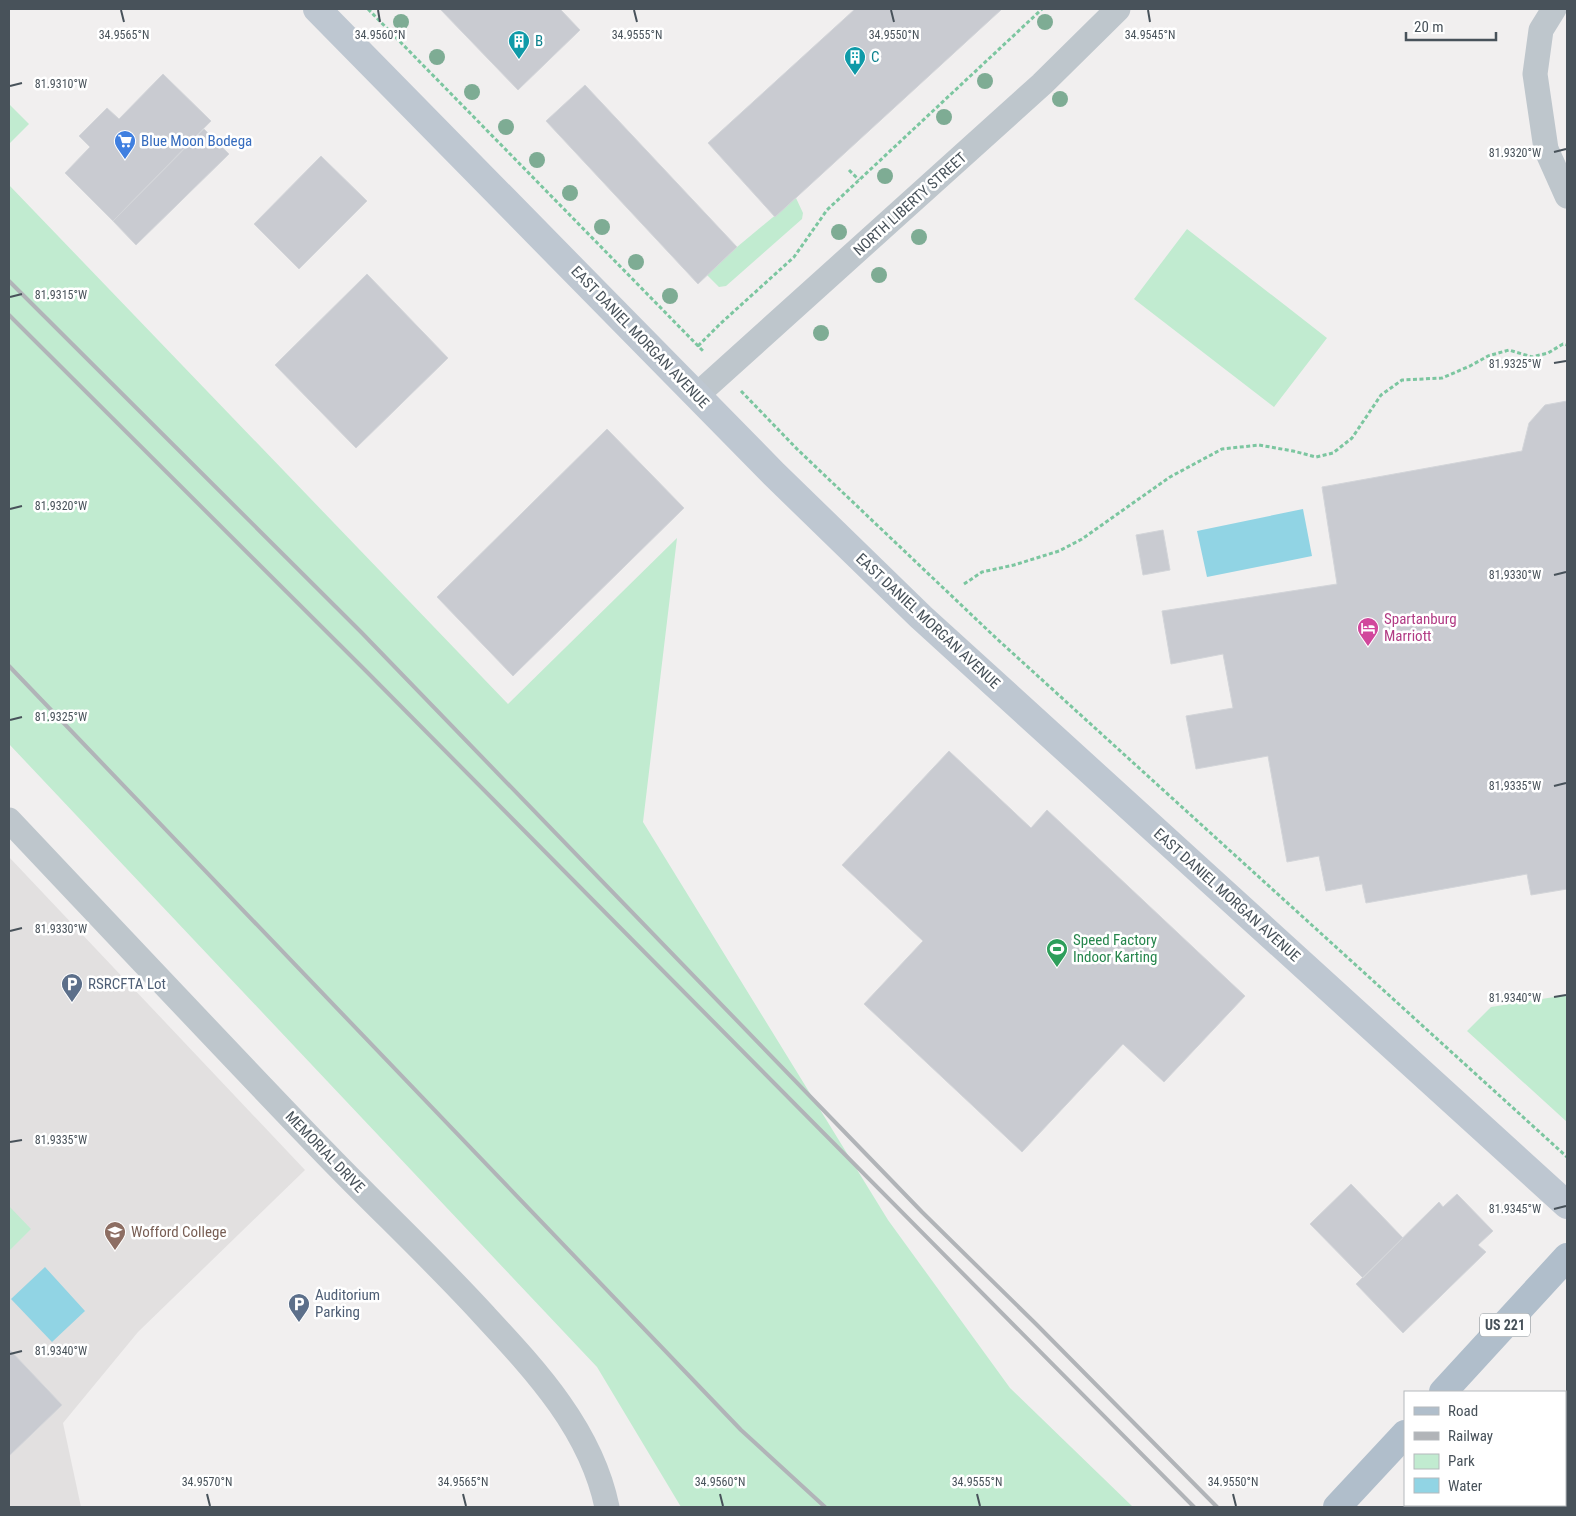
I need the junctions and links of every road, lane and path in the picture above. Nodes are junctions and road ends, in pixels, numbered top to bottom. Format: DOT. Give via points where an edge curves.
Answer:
graph roads {
  1 [pos="317,9"];
  2 [pos="368,9"];
  3 [pos="1042,9"];
  4 [pos="1118,9"];
  5 [pos="1554,9"];
  6 [pos="849,170"];
  7 [pos="859,180"];
  8 [pos="1567,196"];
  9 [pos="1567,345"];
  10 [pos="697,395"];
  11 [pos="762,412"];
  12 [pos="964,584"];
  13 [pos="9,820"];
  14 [pos="1567,1157"];
  15 [pos="1567,1205"];
  16 [pos="1567,1257"];
  17 [pos="1444,1391"];
  18 [pos="1404,1435"];
  19 [pos="1339,1506"];
  20 [pos="607,1507"];
  1 -- 10 [label="main road, EAST DANIEL MORGAN AVENUE"];
  2 -- 7 [label="path" via="698,346 794,257 827,210"];
  3 -- 7 [label="path"];
  4 -- 10 [label="street, NORTH LIBERTY STREET" via="1042,84"];
  5 -- 8 [label="street" via="1541,30 1535,74 1546,149"];
  6 -- 7 [label="path"];
  9 -- 12 [label="path" via="1532,357 1509,350 1488,356 1442,378 1402,380 1381,395 1352,438 1333,453 1316,457 1259,445 1222,449 1170,477 1082,540 1059,551 982,572"];
  10 -- 15 [label="main road, EAST DANIEL MORGAN AVENUE" via="921,617"];
  11 -- 14 [label="path" via="996,638"];
  13 -- 20 [label="street, MEMORIAL DRIVE" via="515,1348 562,1406 581,1436 596,1468"];
  16 -- 17 [label="main road, US 221"];
  18 -- 19 [label="main road"];
}
